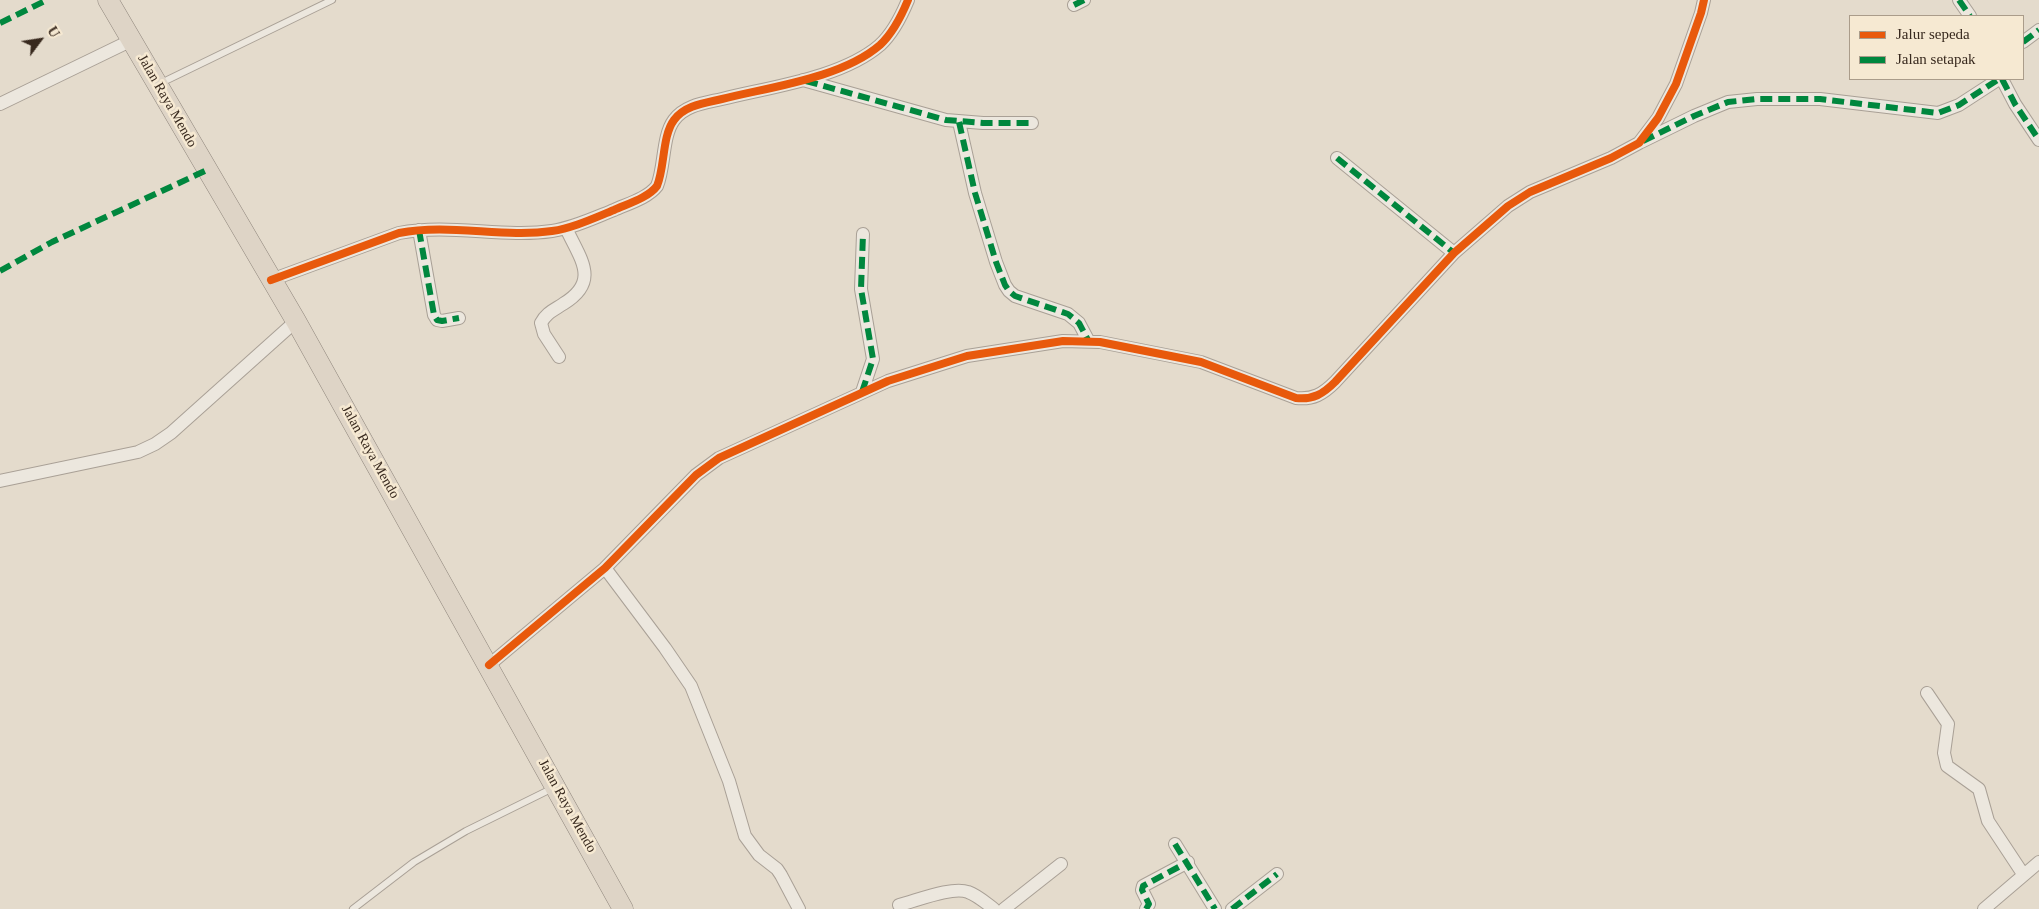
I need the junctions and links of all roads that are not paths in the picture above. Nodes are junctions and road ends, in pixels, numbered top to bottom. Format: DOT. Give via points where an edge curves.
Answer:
graph roads {
  1 [pos="108,0"];
  2 [pos="332,0"];
  3 [pos="908,0"];
  4 [pos="1704,0"];
  5 [pos="1960,0"];
  6 [pos="1969,15"];
  7 [pos="2039,30"];
  8 [pos="132,40"];
  9 [pos="2024,41"];
  10 [pos="803,80"];
  11 [pos="1999,80"];
  12 [pos="2002,80"];
  13 [pos="158,85"];
  14 [pos="0,104"];
  15 [pos="959,122"];
  16 [pos="1032,123"];
  17 [pos="2039,140"];
  18 [pos="1640,143"];
  19 [pos="1337,158"];
  20 [pos="566,228"];
  21 [pos="420,230"];
  22 [pos="864,234"];
  23 [pos="1454,253"];
  24 [pos="271,280"];
  25 [pos="460,318"];
  26 [pos="296,321"];
  27 [pos="1088,340"];
  28 [pos="559,357"];
  29 [pos="862,392"];
  30 [pos="0,481"];
  31 [pos="605,568"];
  32 [pos="488,665"];
  33 [pos="1927,693"];
  34 [pos="556,787"];
  35 [pos="1175,844"];
  36 [pos="1188,862"];
  37 [pos="2039,862"];
  38 [pos="1061,864"];
  39 [pos="1277,874"];
  40 [pos="2023,874"];
  41 [pos="899,905"];
  42 [pos="353,909"];
  43 [pos="623,909"];
  44 [pos="799,909"];
  45 [pos="994,909"];
  46 [pos="1004,909"];
  47 [pos="1146,909"];
  48 [pos="1215,909"];
  49 [pos="1232,909"];
  50 [pos="1984,909"];
  1 -- 8 [label="highway, Jalan Raya Mendo"];
  2 -- 13 [label="lane"];
  3 -- 10 [label="street" via="895,27 879,46 858,59"];
  4 -- 18 [label="street" via="1676,84"];
  5 -- 6 [label="street"];
  7 -- 9 [label="street"];
  8 -- 13 [label="highway, Jalan Raya Mendo"];
  8 -- 14 [label="street"];
  10 -- 15 [label="street" via="927,116"];
  10 -- 20 [label="street" via="698,104 679,114 669,130 655,189"];
  11 -- 18 [label="street" via="1938,113 1820,98 1728,102"];
  12 -- 17 [label="street"];
  13 -- 24 [label="highway, Jalan Raya Mendo"];
  15 -- 16 [label="street"];
  15 -- 27 [label="street" via="975,193 1005,285 1015,296 1068,314 1079,322"];
  18 -- 23 [label="street" via="1530,192 1508,206"];
  19 -- 23 [label="street"];
  20 -- 21 [label="street" via="512,233"];
  20 -- 28 [label="street" via="584,267 585,278 582,289 545,315 541,323"];
  21 -- 24 [label="street" via="388,236"];
  21 -- 25 [label="street" via="434,315 442,321"];
  22 -- 29 [label="street" via="861,289 873,359"];
  23 -- 27 [label="street" via="1336,382 1326,391 1307,399 1283,394 1214,366"];
  24 -- 26 [label="highway, Jalan Raya Mendo"];
  26 -- 30 [label="street" via="155,444 138,452"];
  26 -- 32 [label="highway, Jalan Raya Mendo"];
  27 -- 29 [label="street" via="967,356 888,380"];
  29 -- 31 [label="street" via="719,458 696,475"];
  31 -- 32 [label="street"];
  31 -- 44 [label="street" via="691,686 728,781 745,836 759,855 781,875"];
  32 -- 34 [label="highway, Jalan Raya Mendo"];
  33 -- 40 [label="street" via="1948,724 1944,753 1947,766 1979,790 1988,821"];
  34 -- 42 [label="lane" via="414,862"];
  34 -- 43 [label="highway, Jalan Raya Mendo"];
  35 -- 36 [label="street"];
  36 -- 47 [label="street" via="1143,886 1149,904"];
  36 -- 48 [label="street"];
  37 -- 40 [label="street"];
  38 -- 46 [label="street"];
  39 -- 49 [label="street"];
  40 -- 50 [label="street"];
  41 -- 45 [label="street" via="966,891"];
}
